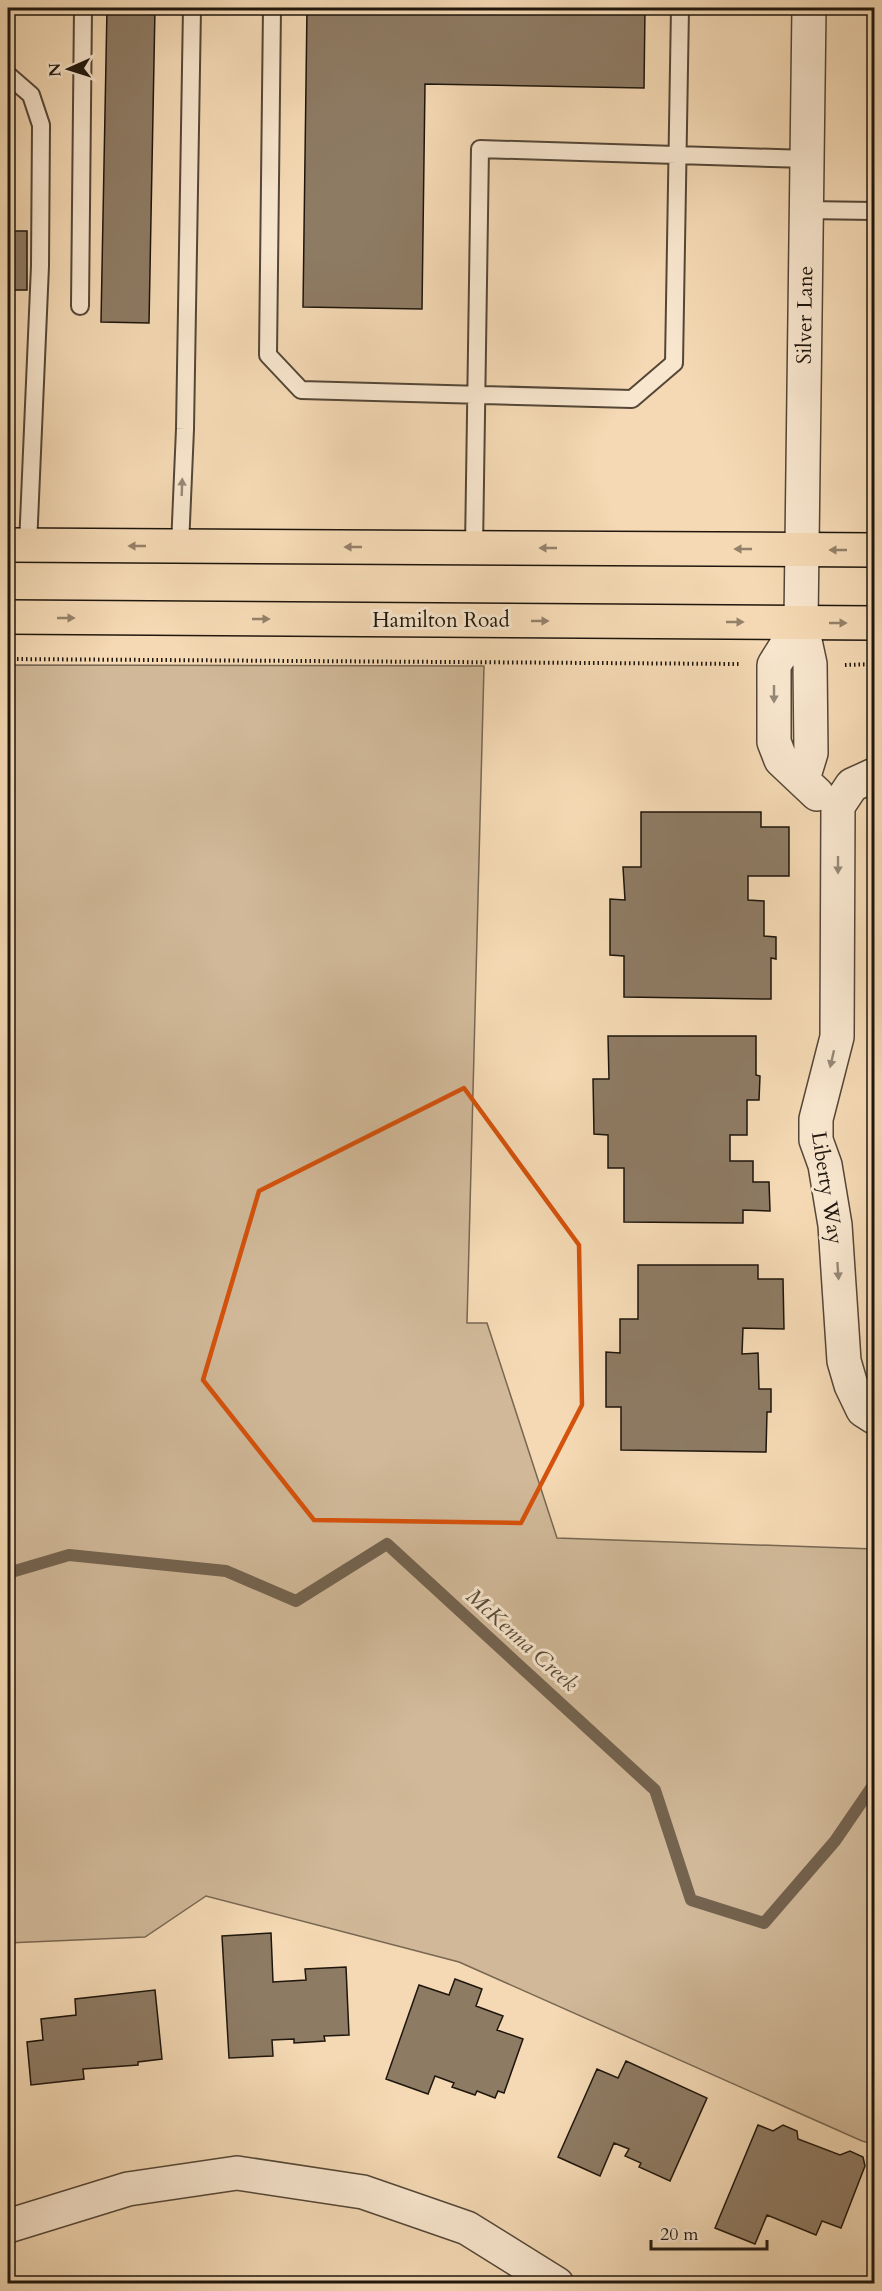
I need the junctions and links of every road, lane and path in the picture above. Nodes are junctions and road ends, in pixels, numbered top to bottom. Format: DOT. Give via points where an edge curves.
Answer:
graph roads {
  1 [pos="83,8"];
  2 [pos="192,8"];
  3 [pos="272,8"];
  4 [pos="680,8"];
  5 [pos="809,8"];
  6 [pos="8,75"];
  7 [pos="679,155"];
  8 [pos="807,159"];
  9 [pos="806,210"];
  10 [pos="874,211"];
  11 [pos="80,306"];
  12 [pos="476,394"];
  13 [pos="18,545"];
  14 [pos="180,546"];
  15 [pos="474,548"];
  16 [pos="801,549"];
  17 [pos="874,550"];
  18 [pos="8,617"];
  19 [pos="801,622"];
  20 [pos="874,623"];
  21 [pos="8,659"];
  22 [pos="810,664"];
  23 [pos="874,664"];
  24 [pos="774,665"];
  25 [pos="874,775"];
  26 [pos="803,780"];
  27 [pos="838,806"];
  28 [pos="874,1418"];
  29 [pos="8,2226"];
  30 [pos="557,2283"];
  1 -- 11 [label="lane"];
  14 -- 2 [label="lane, one-way"];
  3 -- 12 [label="lane" via="268,355 301,390"];
  4 -- 7 [label="lane"];
  5 -- 8 [label="street, Silver Lane"];
  6 -- 13 [label="lane" via="31,95 41,125 40,266"];
  7 -- 8 [label="lane"];
  7 -- 12 [label="lane" via="674,363 632,399"];
  7 -- 12 [label="lane" via="480,149"];
  8 -- 9 [label="street, Silver Lane"];
  9 -- 10 [label="lane"];
  9 -- 16 [label="street, Silver Lane"];
  12 -- 15 [label="lane"];
  14 -- 13 [label="main road, one-way"];
  15 -- 14 [label="main road, one-way"];
  16 -- 15 [label="main road, one-way"];
  17 -- 16 [label="main road, one-way"];
  16 -- 19 [label="street, Silver Lane"];
  18 -- 19 [label="main road, Hamilton Road, one-way"];
  19 -- 20 [label="main road, Hamilton Road, one-way"];
  19 -- 22 [label="street"];
  19 -- 24 [label="street"];
  21 -- 24 [label="path"];
  22 -- 23 [label="path"];
  22 -- 26 [label="street" via="811,753"];
  24 -- 26 [label="street, one-way" via="774,742 781,760"];
  25 -- 27 [label="street" via="852,785"];
  26 -- 27 [label="street" via="823,800"];
  27 -- 28 [label="street, Liberty Way, one-way" via="837,1037 816,1119 816,1140 825,1165 835,1225 844,1361 863,1410"];
  29 -- 30 [label="street" via="128,2189 237,2173 363,2192 467,2228"];
}
